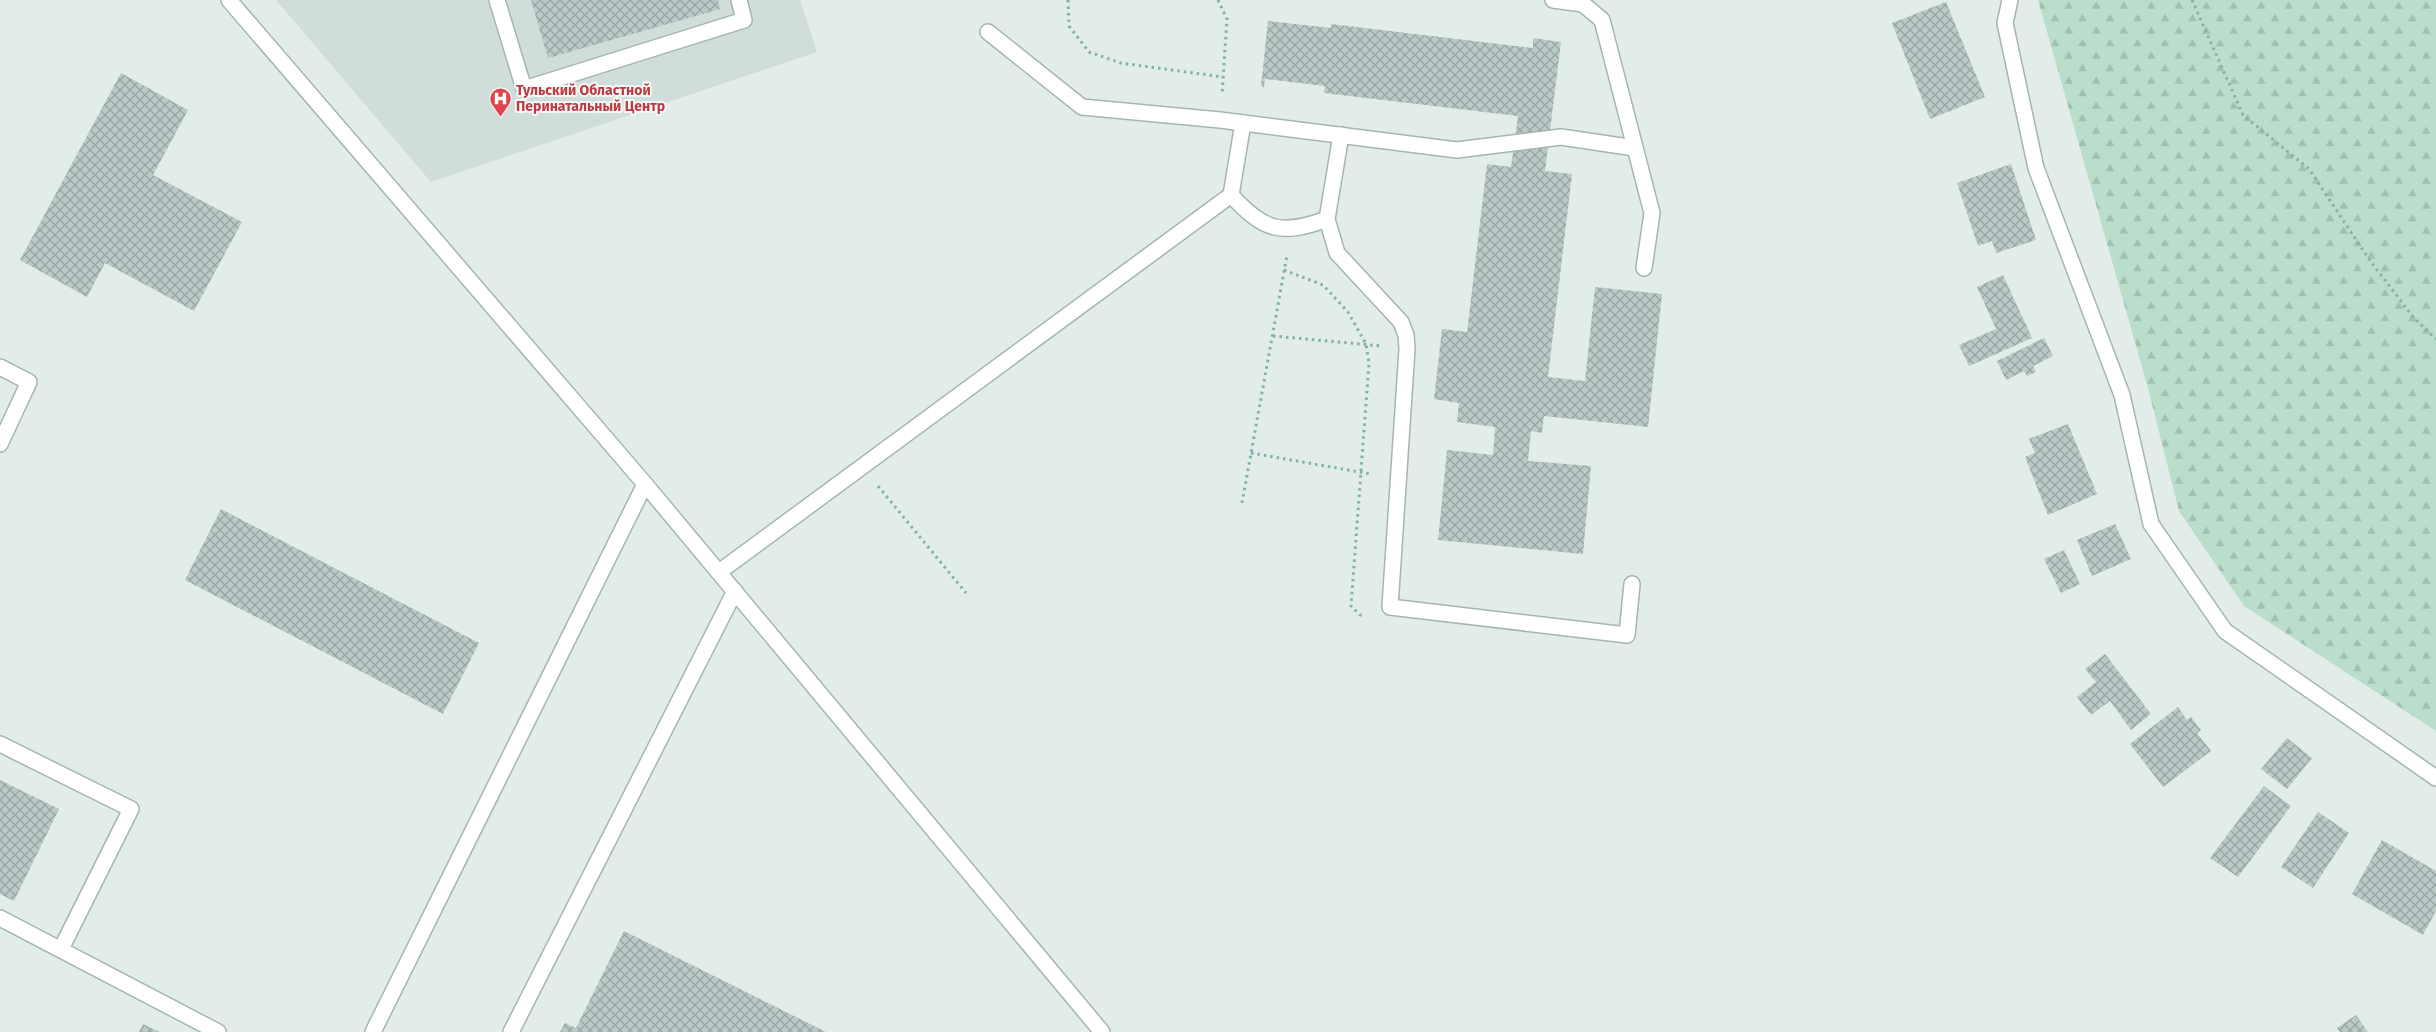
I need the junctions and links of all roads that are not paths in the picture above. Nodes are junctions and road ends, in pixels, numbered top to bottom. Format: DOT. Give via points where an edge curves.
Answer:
graph roads {
  1 [pos="229,0"];
  2 [pos="497,0"];
  3 [pos="739,0"];
  4 [pos="1553,0"];
  5 [pos="2010,0"];
  6 [pos="988,32"];
  7 [pos="1242,123"];
  8 [pos="1341,135"];
  9 [pos="1635,148"];
  10 [pos="1231,195"];
  11 [pos="1327,219"];
  12 [pos="1644,268"];
  13 [pos="0,367"];
  14 [pos="0,444"];
  15 [pos="645,484"];
  16 [pos="719,572"];
  17 [pos="1632,584"];
  18 [pos="735,591"];
  19 [pos="0,744"];
  20 [pos="2436,778"];
  21 [pos="0,918"];
  22 [pos="61,949"];
  23 [pos="218,1032"];
  24 [pos="373,1032"];
  25 [pos="511,1032"];
  26 [pos="1102,1032"];
  1 -- 15 [label="street"];
  2 -- 3 [label="street" via="524,89 744,20"];
  4 -- 9 [label="street" via="1583,4 1602,20"];
  5 -- 20 [label="street" via="2005,22 2036,168 2122,396 2151,524 2225,631"];
  6 -- 7 [label="street" via="1082,107"];
  7 -- 8 [label="street"];
  7 -- 10 [label="street"];
  8 -- 9 [label="street" via="1457,150 1561,137"];
  8 -- 11 [label="street"];
  9 -- 12 [label="street" via="1652,213"];
  10 -- 11 [label="street" via="1250,216 1274,227 1300,229"];
  10 -- 16 [label="street"];
  11 -- 17 [label="street" via="1337,253 1401,322 1406,335 1408,349 1390,607 1627,635"];
  13 -- 14 [label="street" via="29,382"];
  15 -- 16 [label="street"];
  15 -- 24 [label="street"];
  16 -- 18 [label="street"];
  18 -- 25 [label="street"];
  18 -- 26 [label="street"];
  19 -- 22 [label="street" via="131,809"];
  21 -- 22 [label="street"];
  22 -- 23 [label="street"];
}
